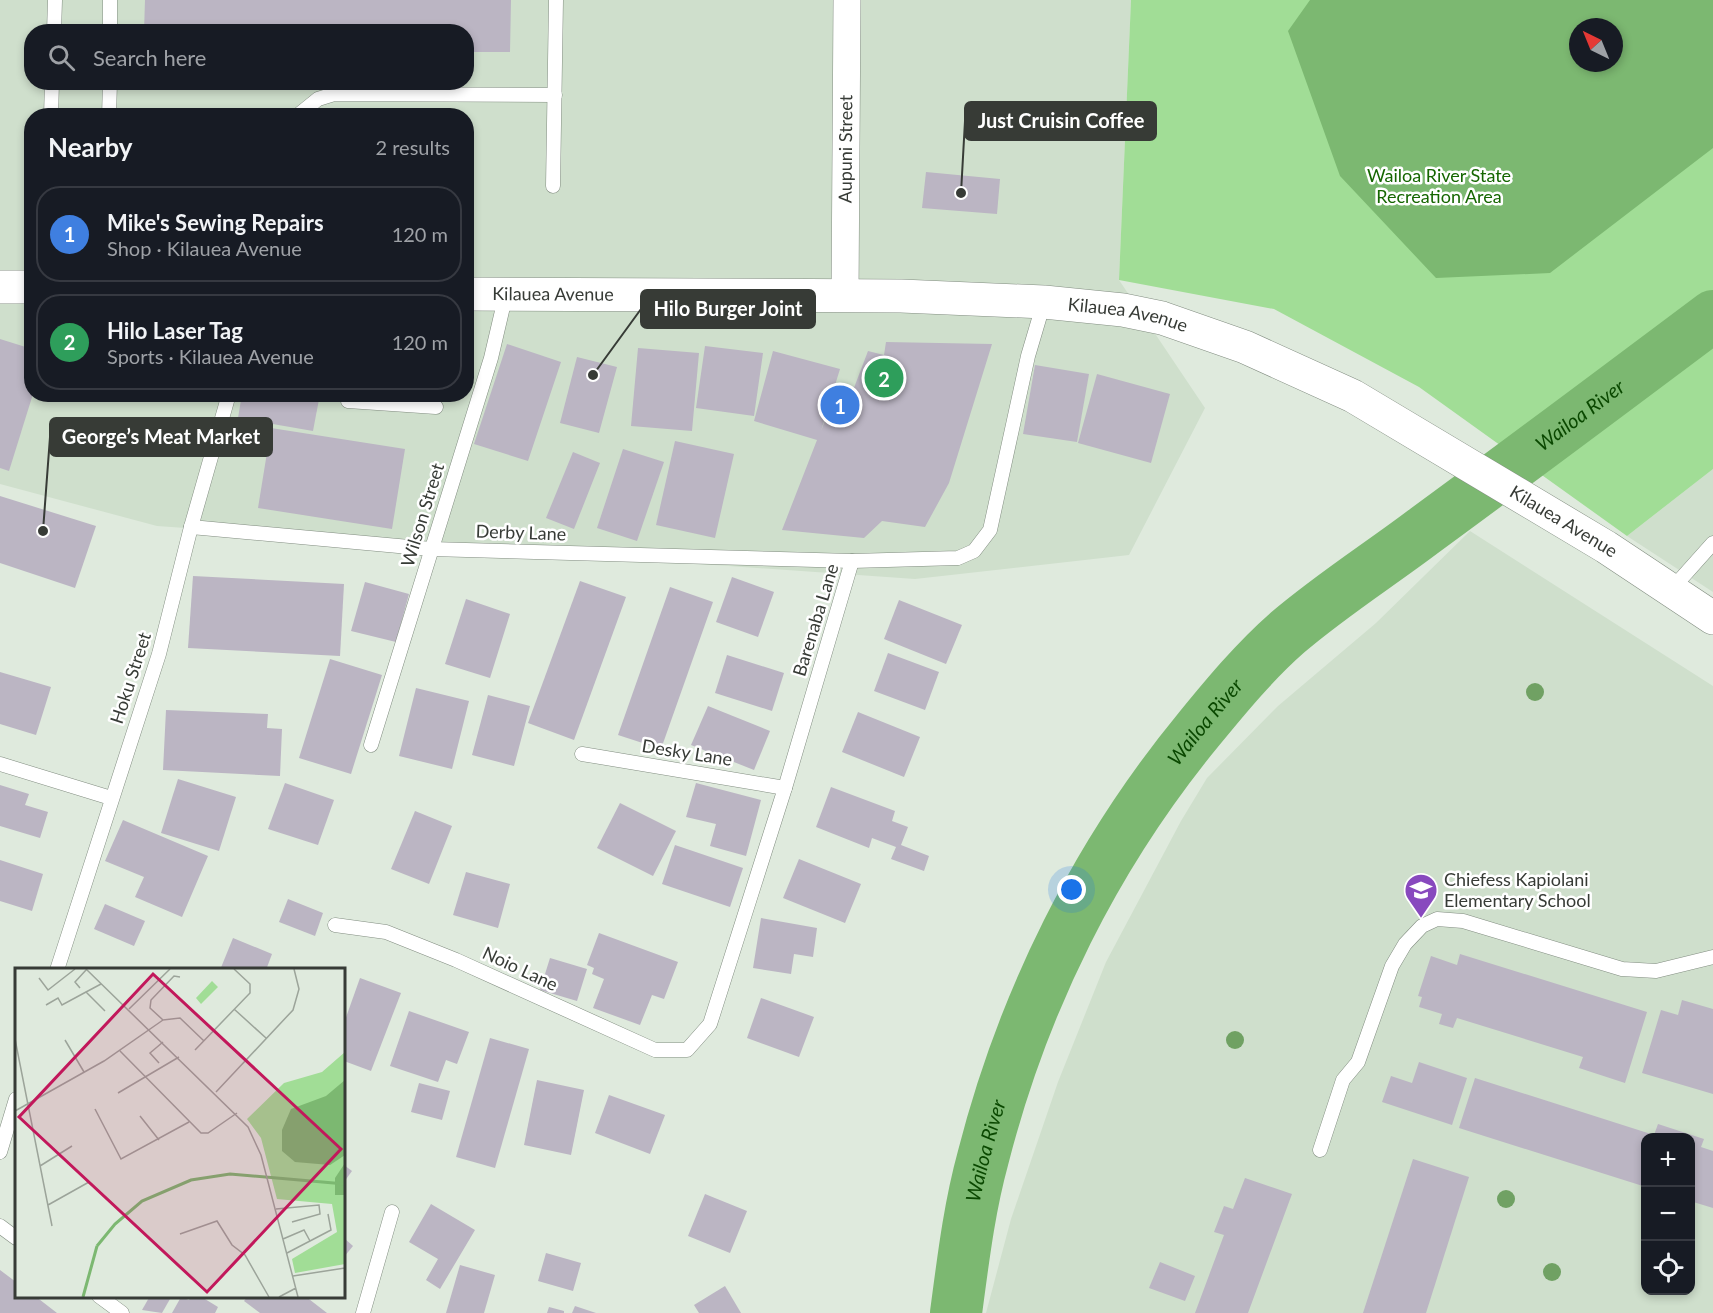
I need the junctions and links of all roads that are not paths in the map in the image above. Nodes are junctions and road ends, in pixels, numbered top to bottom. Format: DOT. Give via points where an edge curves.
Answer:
graph roads {
  1 [pos="55,0"];
  2 [pos="110,0"];
  3 [pos="556,0"];
  4 [pos="847,0"];
  5 [pos="54,24"];
  6 [pos="110,24"];
  7 [pos="52,90"];
  8 [pos="110,90"];
  9 [pos="555,95"];
  10 [pos="51,108"];
  11 [pos="110,108"];
  12 [pos="307,108"];
  13 [pos="553,186"];
  14 [pos="0,287"];
  15 [pos="24,287"];
  16 [pos="474,294"];
  17 [pos="506,294"];
  18 [pos="845,297"];
  19 [pos="1044,302"];
  20 [pos="227,402"];
  21 [pos="363,402"];
  22 [pos="436,407"];
  23 [pos="191,527"];
  24 [pos="1713,543"];
  25 [pos="431,549"];
  26 [pos="852,561"];
  27 [pos="1671,590"];
  28 [pos="1713,618"];
  29 [pos="371,745"];
  30 [pos="582,754"];
  31 [pos="0,764"];
  32 [pos="785,788"];
  33 [pos="111,798"];
  34 [pos="335,926"];
  35 [pos="1713,957"];
  36 [pos="57,968"];
  37 [pos="687,1050"];
  38 [pos="15,1102"];
  39 [pos="1320,1150"];
  40 [pos="0,1152"];
  41 [pos="392,1212"];
  42 [pos="0,1226"];
  43 [pos="15,1237"];
  44 [pos="102,1298"];
  45 [pos="122,1313"];
  46 [pos="363,1313"];
  1 -- 5 [label="lane"];
  2 -- 6 [label="lane"];
  3 -- 9 [label="lane"];
  4 -- 18 [label="street, Aupuni Street"];
  7 -- 10 [label="lane"];
  8 -- 11 [label="lane"];
  9 -- 12 [label="lane" via="334,94"];
  9 -- 13 [label="lane"];
  14 -- 15 [label="street"];
  16 -- 17 [label="street, Kilauea Avenue"];
  17 -- 18 [label="street, Kilauea Avenue"];
  17 -- 25 [label="lane, Wilson Street" via="491,358"];
  18 -- 19 [label="street, Kilauea Avenue"];
  19 -- 26 [label="lane, Barenaba Lane" via="986,538 974,551 958,558"];
  19 -- 27 [label="street, Kilauea Avenue" via="1162,318 1245,347 1353,396"];
  20 -- 23 [label="lane, Hoku Street"];
  21 -- 22 [label="lane"];
  23 -- 25 [label="lane, Derby Lane"];
  23 -- 33 [label="lane, Hoku Street" via="159,654"];
  24 -- 27 [label="lane"];
  25 -- 26 [label="lane, Derby Lane"];
  25 -- 29 [label="lane, Wilson Street"];
  26 -- 32 [label="lane, Barenaba Lane"];
  27 -- 28 [label="street, Kilauea Avenue"];
  30 -- 32 [label="lane, Desky Lane"];
  31 -- 33 [label="lane"];
  32 -- 37 [label="lane, Barenaba Lane" via="710,1024"];
  33 -- 36 [label="lane, Hoku Street"];
  34 -- 37 [label="lane, Noio Lane" via="386,932 655,1050"];
  35 -- 39 [label="lane" via="1656,971 1622,969 1463,921 1437,919 1416,932 1392,966 1358,1062 1343,1080"];
  38 -- 40 [label="lane"];
  41 -- 46 [label="lane"];
  42 -- 43 [label="lane"];
  44 -- 45 [label="lane"];
}
